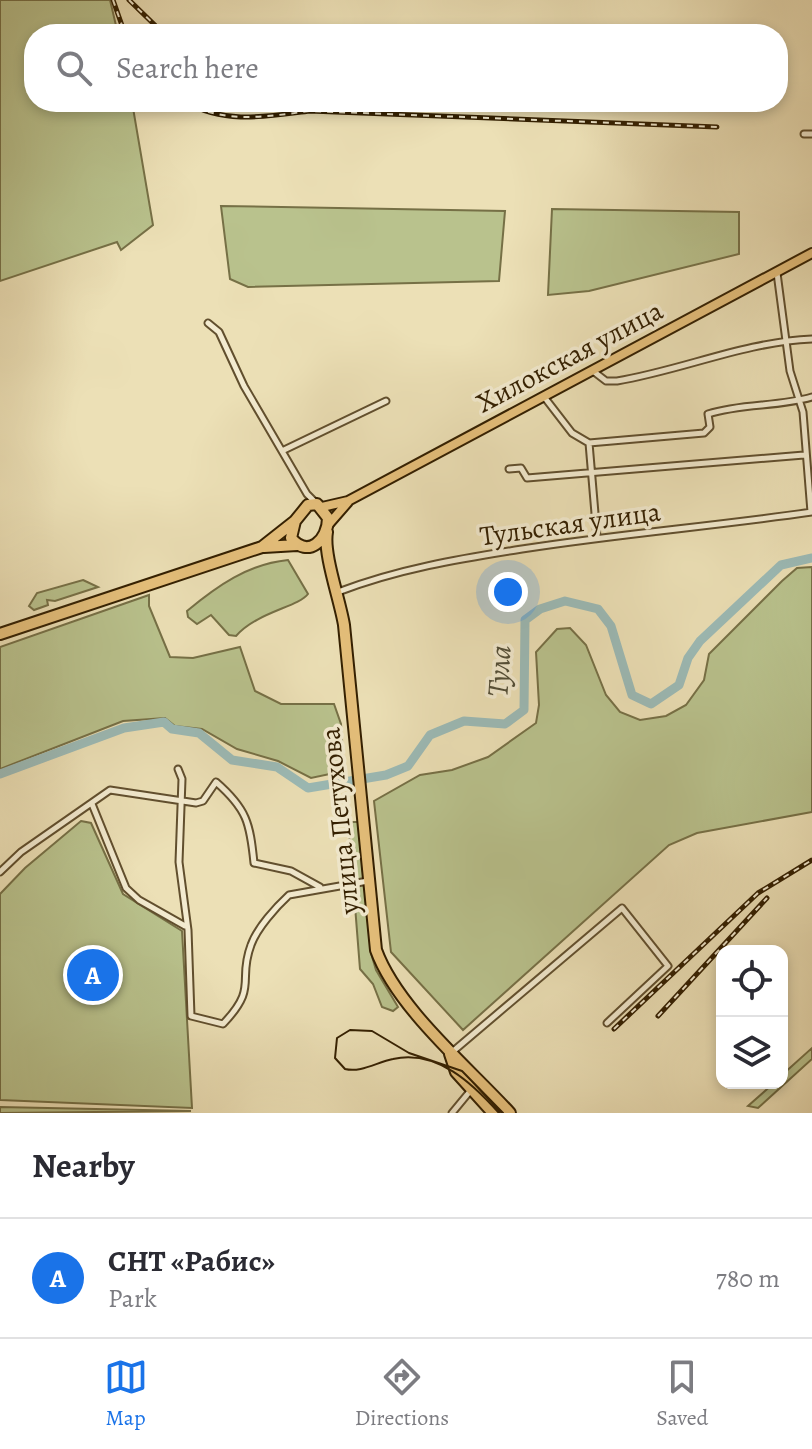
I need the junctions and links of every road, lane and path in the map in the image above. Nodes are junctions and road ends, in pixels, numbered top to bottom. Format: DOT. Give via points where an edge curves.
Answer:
graph roads {
  1 [pos="804,134"];
  2 [pos="812,134"];
  3 [pos="812,253"];
  4 [pos="777,272"];
  5 [pos="208,323"];
  6 [pos="812,339"];
  7 [pos="784,341"];
  8 [pos="593,371"];
  9 [pos="812,397"];
  10 [pos="545,398"];
  11 [pos="801,400"];
  12 [pos="386,401"];
  13 [pos="589,443"];
  14 [pos="284,450"];
  15 [pos="804,455"];
  16 [pos="509,469"];
  17 [pos="590,473"];
  18 [pos="307,494"];
  19 [pos="348,501"];
  20 [pos="320,506"];
  21 [pos="304,507"];
  22 [pos="812,512"];
  23 [pos="295,521"];
  24 [pos="327,528"];
  25 [pos="597,537"];
  26 [pos="301,546"];
  27 [pos="262,547"];
  28 [pos="329,562"];
  29 [pos="338,592"];
  30 [pos="0,634"];
  31 [pos="178,769"];
  32 [pos="181,802"];
  33 [pos="92,804"];
  34 [pos="0,872"];
  35 [pos="369,880"];
  36 [pos="321,887"];
  37 [pos="185,926"];
  38 [pos="607,1023"];
  39 [pos="450,1054"];
  40 [pos="471,1089"];
  41 [pos="452,1113"];
  42 [pos="493,1113"];
  43 [pos="510,1113"];
  1 -- 2 [label="street"];
  3 -- 4 [label="main road, Хилокская улица"];
  4 -- 7 [label="street"];
  4 -- 8 [label="main road, Хилокская улица"];
  5 -- 14 [label="street" via="219,332 244,386"];
  6 -- 7 [label="street"];
  7 -- 8 [label="street" via="617,381 606,381"];
  7 -- 11 [label="street"];
  8 -- 10 [label="main road, Хилокская улица"];
  9 -- 11 [label="street"];
  10 -- 13 [label="street" via="572,433"];
  10 -- 19 [label="main road, Хилокская улица"];
  11 -- 13 [label="street" via="708,414 710,427 704,433"];
  11 -- 15 [label="street"];
  12 -- 14 [label="street"];
  13 -- 17 [label="street"];
  14 -- 18 [label="street"];
  15 -- 17 [label="street"];
  15 -- 22 [label="street"];
  16 -- 17 [label="street" via="521,468 527,478"];
  17 -- 25 [label="street"];
  18 -- 20 [label="street"];
  18 -- 21 [label="street"];
  19 -- 20 [label="main road"];
  19 -- 24 [label="main road"];
  20 -- 21 [label="highway"];
  20 -- 24 [label="highway"];
  21 -- 23 [label="highway"];
  22 -- 25 [label="street, Тульская улица"];
  23 -- 26 [label="highway" via="291,538"];
  23 -- 27 [label="highway"];
  24 -- 26 [label="highway" via="318,544"];
  24 -- 28 [label="highway, улица Петухова"];
  25 -- 29 [label="street, Тульская улица" via="427,565"];
  26 -- 27 [label="highway"];
  26 -- 28 [label="highway"];
  27 -- 30 [label="highway"];
  28 -- 29 [label="highway, улица Петухова"];
  29 -- 35 [label="highway, улица Петухова"];
  31 -- 32 [label="street"];
  32 -- 33 [label="street" via="110,790"];
  32 -- 36 [label="street" via="203,801 216,782 243,808 254,863 291,871"];
  32 -- 37 [label="street"];
  33 -- 34 [label="street"];
  33 -- 37 [label="street" via="126,888"];
  35 -- 36 [label="street"];
  35 -- 39 [label="highway, улица Петухова" via="383,969"];
  36 -- 37 [label="street" via="289,895 280,903 251,945 245,995 223,1024 191,1016"];
  38 -- 39 [label="street" via="668,966 622,908"];
  39 -- 40 [label="highway, улица Петухова" via="456,1072"];
  39 -- 43 [label="highway, улица Петухова"];
  40 -- 41 [label="street"];
  40 -- 42 [label="highway, улица Петухова"];
}
